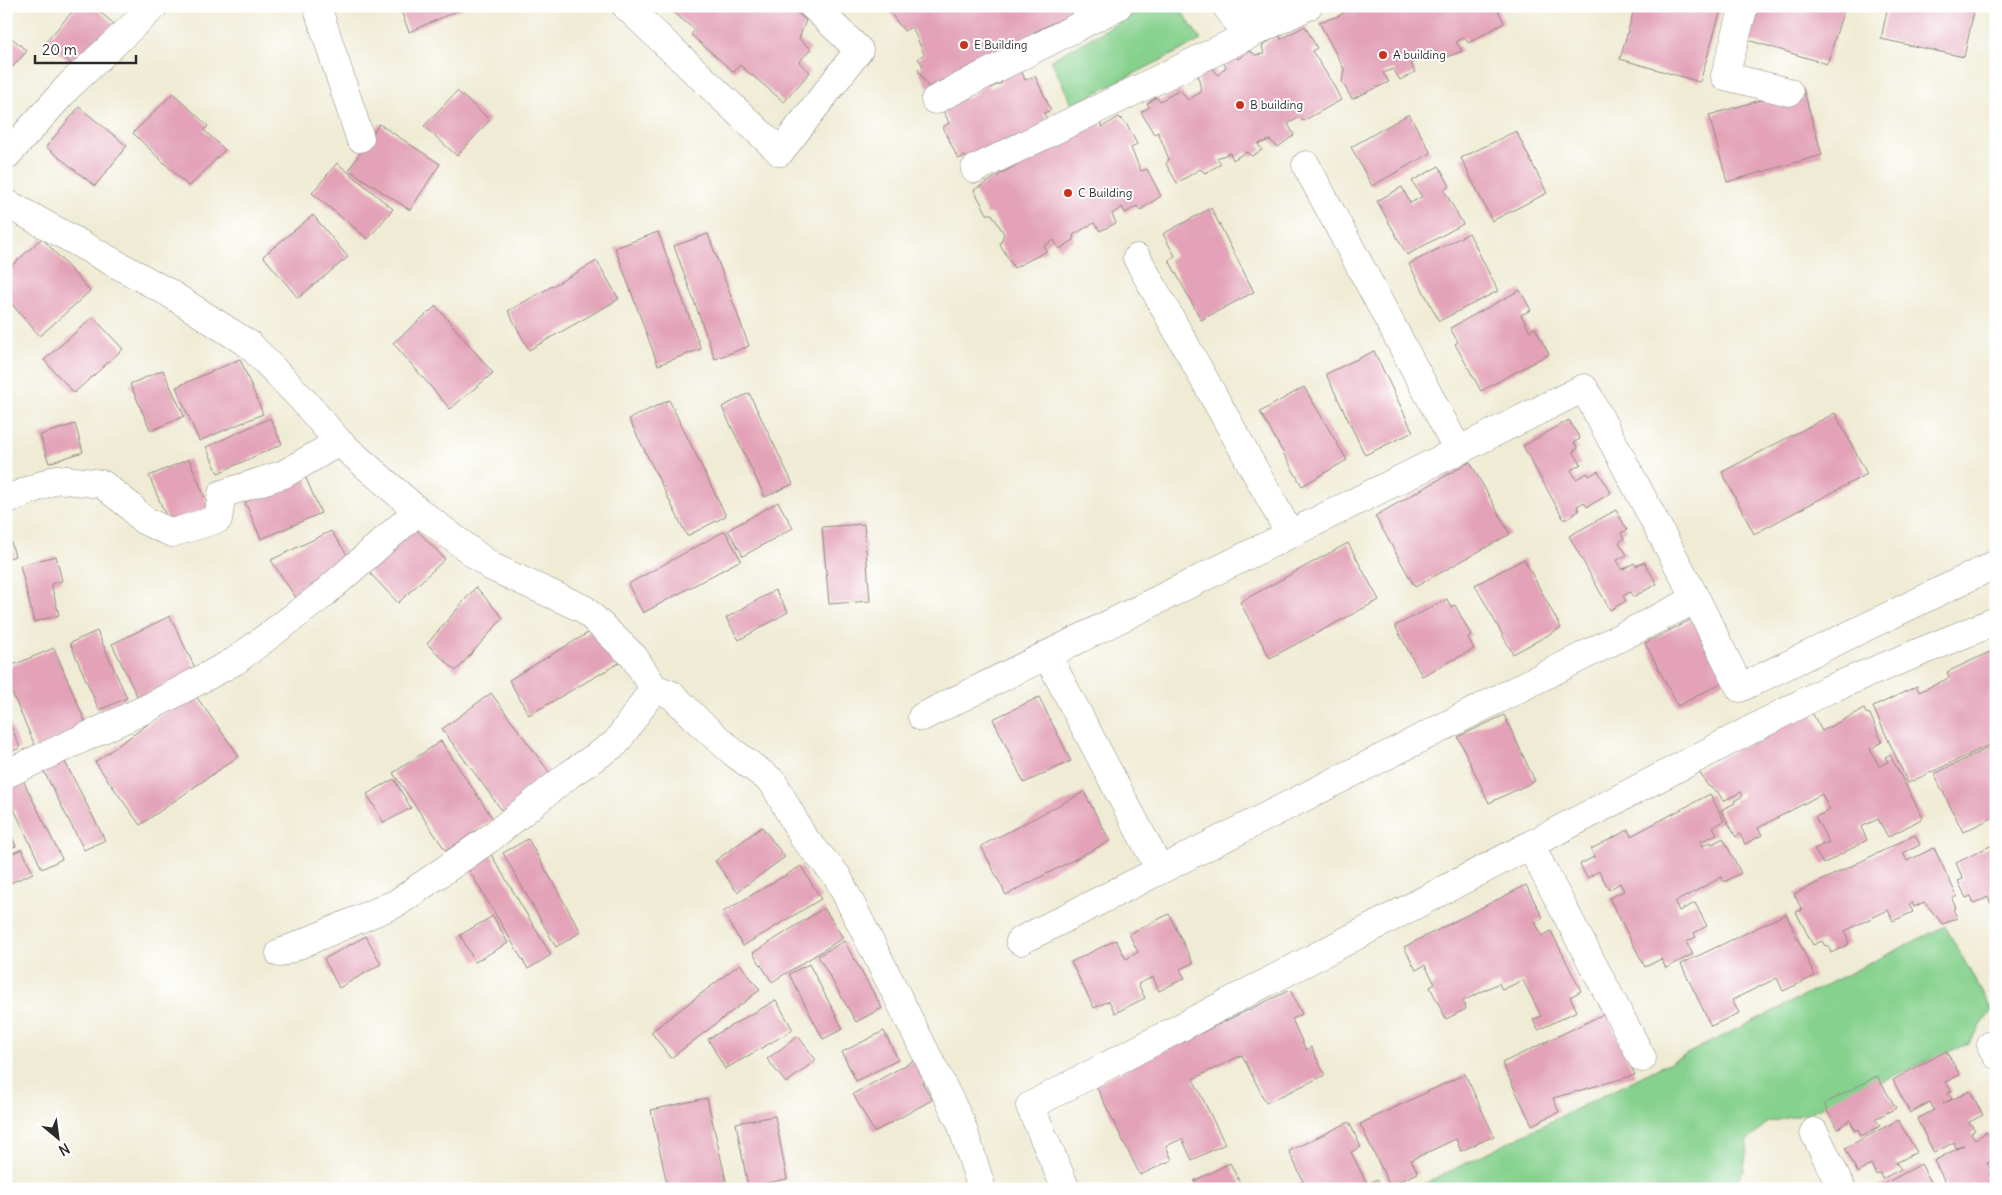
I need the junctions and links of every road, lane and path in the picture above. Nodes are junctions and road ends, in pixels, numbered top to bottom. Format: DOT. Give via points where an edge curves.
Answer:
graph roads {
  1 [pos="154,6"];
  2 [pos="317,6"];
  3 [pos="626,6"];
  4 [pos="813,6"];
  5 [pos="1118,6"];
  6 [pos="1226,6"];
  7 [pos="1273,6"];
  8 [pos="1308,6"];
  9 [pos="1744,6"];
  10 [pos="1789,92"];
  11 [pos="935,100"];
  12 [pos="360,138"];
  13 [pos="6,156"];
  14 [pos="1306,165"];
  15 [pos="975,169"];
  16 [pos="6,203"];
  17 [pos="1137,258"];
  18 [pos="340,442"];
  19 [pos="1458,450"];
  20 [pos="6,500"];
  21 [pos="418,511"];
  22 [pos="1290,534"];
  23 [pos="1996,564"];
  24 [pos="1696,599"];
  25 [pos="1996,621"];
  26 [pos="1047,654"];
  27 [pos="654,688"];
  28 [pos="922,717"];
  29 [pos="6,774"];
  30 [pos="1530,845"];
  31 [pos="1160,870"];
  32 [pos="1020,941"];
  33 [pos="280,953"];
  34 [pos="1642,1058"];
  35 [pos="1814,1132"];
  36 [pos="982,1189"];
  37 [pos="1066,1189"];
  38 [pos="1842,1189"];
  1 -- 13 [label="street" via="70,85"];
  2 -- 12 [label="street"];
  3 -- 4 [label="street" via="780,152 859,50"];
  5 -- 11 [label="street"];
  6 -- 7 [label="street" via="1238,22"];
  8 -- 15 [label="street"];
  9 -- 10 [label="street" via="1725,76"];
  14 -- 19 [label="street"];
  16 -- 18 [label="street" via="169,293 250,346"];
  17 -- 22 [label="street"];
  18 -- 20 [label="street" via="284,474 222,494 218,519 172,533 143,520 102,484 57,479"];
  18 -- 21 [label="street"];
  19 -- 22 [label="street"];
  19 -- 24 [label="street" via="1584,388"];
  21 -- 27 [label="street" via="492,567 584,609 634,657"];
  21 -- 29 [label="street" via="320,597 235,661 148,708"];
  22 -- 26 [label="street"];
  23 -- 24 [label="street" via="1740,688"];
  24 -- 31 [label="street"];
  25 -- 30 [label="street" via="1826,690"];
  26 -- 28 [label="street"];
  26 -- 31 [label="street"];
  27 -- 33 [label="street" via="616,743 570,774 489,839 397,903"];
  27 -- 36 [label="street" via="672,694 727,747 773,782 803,837 837,876 960,1123"];
  30 -- 34 [label="street"];
  30 -- 37 [label="street" via="1030,1106"];
  31 -- 32 [label="street"];
  35 -- 38 [label="street"];
}
